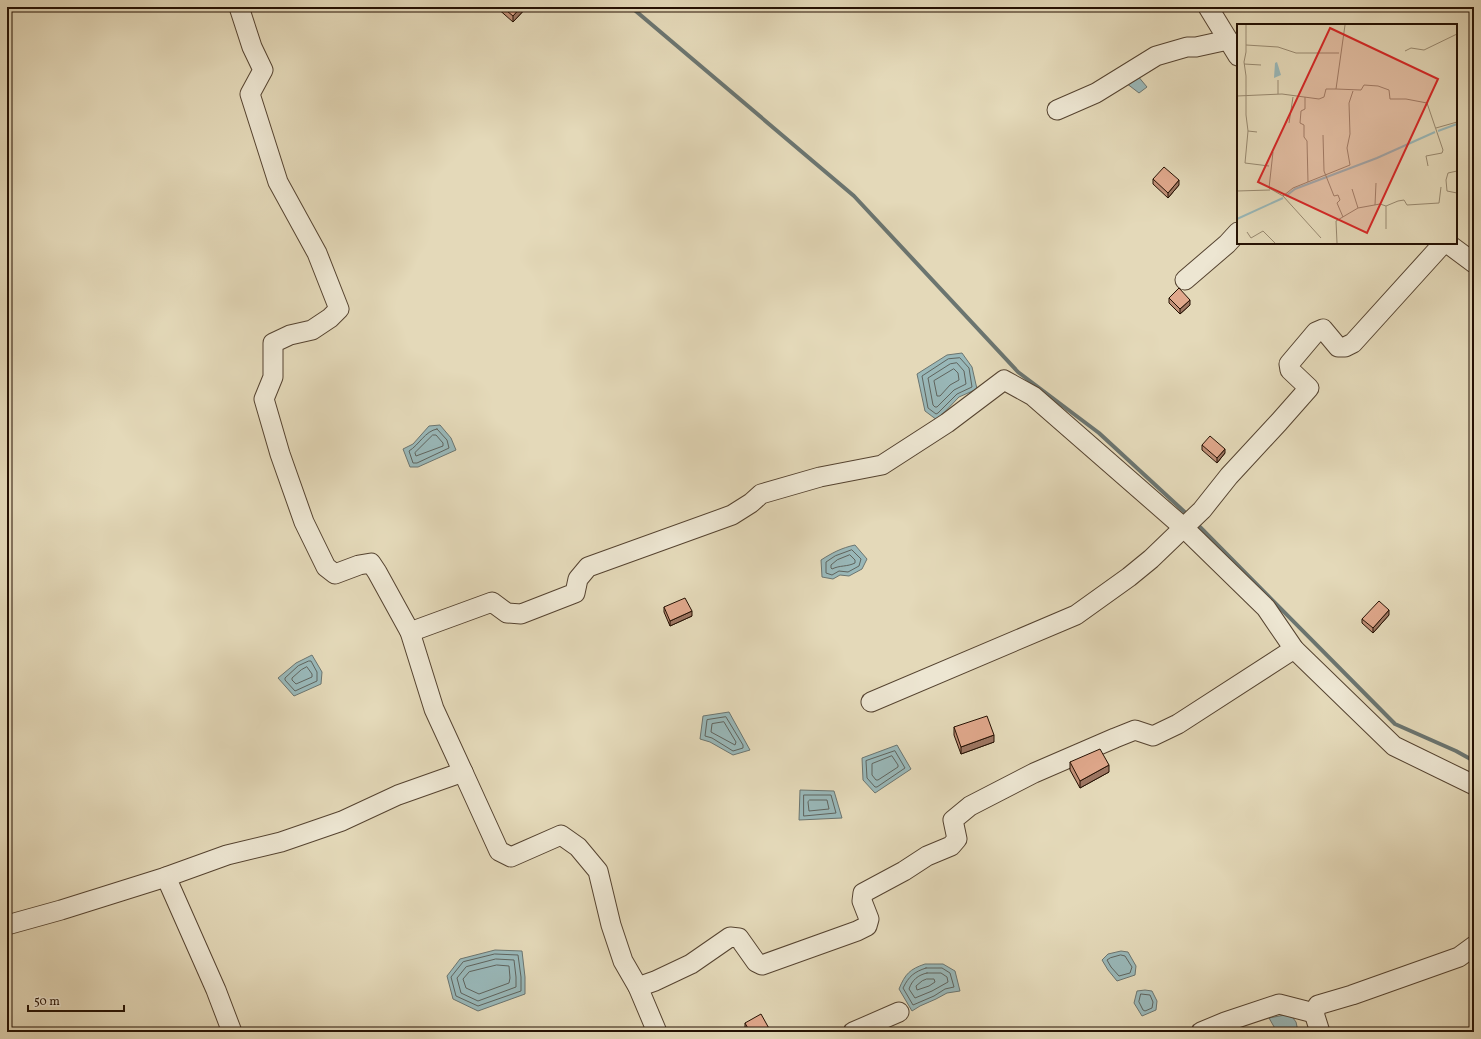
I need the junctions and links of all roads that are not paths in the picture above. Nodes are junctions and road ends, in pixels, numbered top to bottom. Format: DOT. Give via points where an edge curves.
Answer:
graph roads {
  1 [pos="239,7"];
  2 [pos="1208,7"];
  3 [pos="1228,40"];
  4 [pos="1237,54"];
  5 [pos="1057,110"];
  6 [pos="1237,233"];
  7 [pos="1440,244"];
  8 [pos="1448,244"];
  9 [pos="1474,263"];
  10 [pos="1185,280"];
  11 [pos="1189,522"];
  12 [pos="410,632"];
  13 [pos="1294,649"];
  14 [pos="871,702"];
  15 [pos="463,772"];
  16 [pos="1474,785"];
  17 [pos="166,877"];
  18 [pos="7,925"];
  19 [pos="1474,946"];
  20 [pos="638,987"];
  21 [pos="899,1012"];
  22 [pos="1314,1013"];
  23 [pos="232,1032"];
  24 [pos="657,1032"];
  25 [pos="854,1032"];
  26 [pos="1201,1032"];
  27 [pos="1320,1032"];
  1 -- 12 [label="street" via="252,47 263,70 250,94 278,182 317,253 339,309 312,330 290,335 273,343 273,377 264,399 302,516 326,567 335,574 371,563"];
  2 -- 3 [label="street"];
  3 -- 4 [label="street"];
  3 -- 5 [label="street" via="1187,47 1156,56 1096,93"];
  6 -- 10 [label="street"];
  7 -- 11 [label="street" via="1353,343 1338,347 1323,329 1316,332 1289,364 1290,370 1309,388"];
  8 -- 9 [label="street"];
  11 -- 12 [label="street" via="1033,396 1004,380 947,423 882,465 820,477 761,494 732,515 588,567 578,579 575,593 521,614 507,613 492,602"];
  11 -- 13 [label="street" via="1266,608"];
  11 -- 14 [label="street" via="1152,559 1076,615"];
  12 -- 15 [label="street" via="434,709"];
  13 -- 16 [label="street" via="1394,746"];
  13 -- 20 [label="street" via="1178,724 1153,736 1135,730 1034,773 970,806 953,820 956,839 951,846 927,856 863,893 862,901 869,919 866,926 857,932 762,965 756,962 739,938 730,937 691,964"];
  15 -- 17 [label="street" via="398,794 342,821 281,842 227,855"];
  15 -- 20 [label="street" via="499,851 511,857 561,835 578,847 598,871 611,925 623,960"];
  17 -- 18 [label="street"];
  17 -- 23 [label="street"];
  19 -- 22 [label="street" via="1459,957 1318,1005"];
  20 -- 24 [label="street"];
  21 -- 25 [label="street"];
  22 -- 26 [label="street" via="1279,1004"];
  22 -- 27 [label="street"];
}
